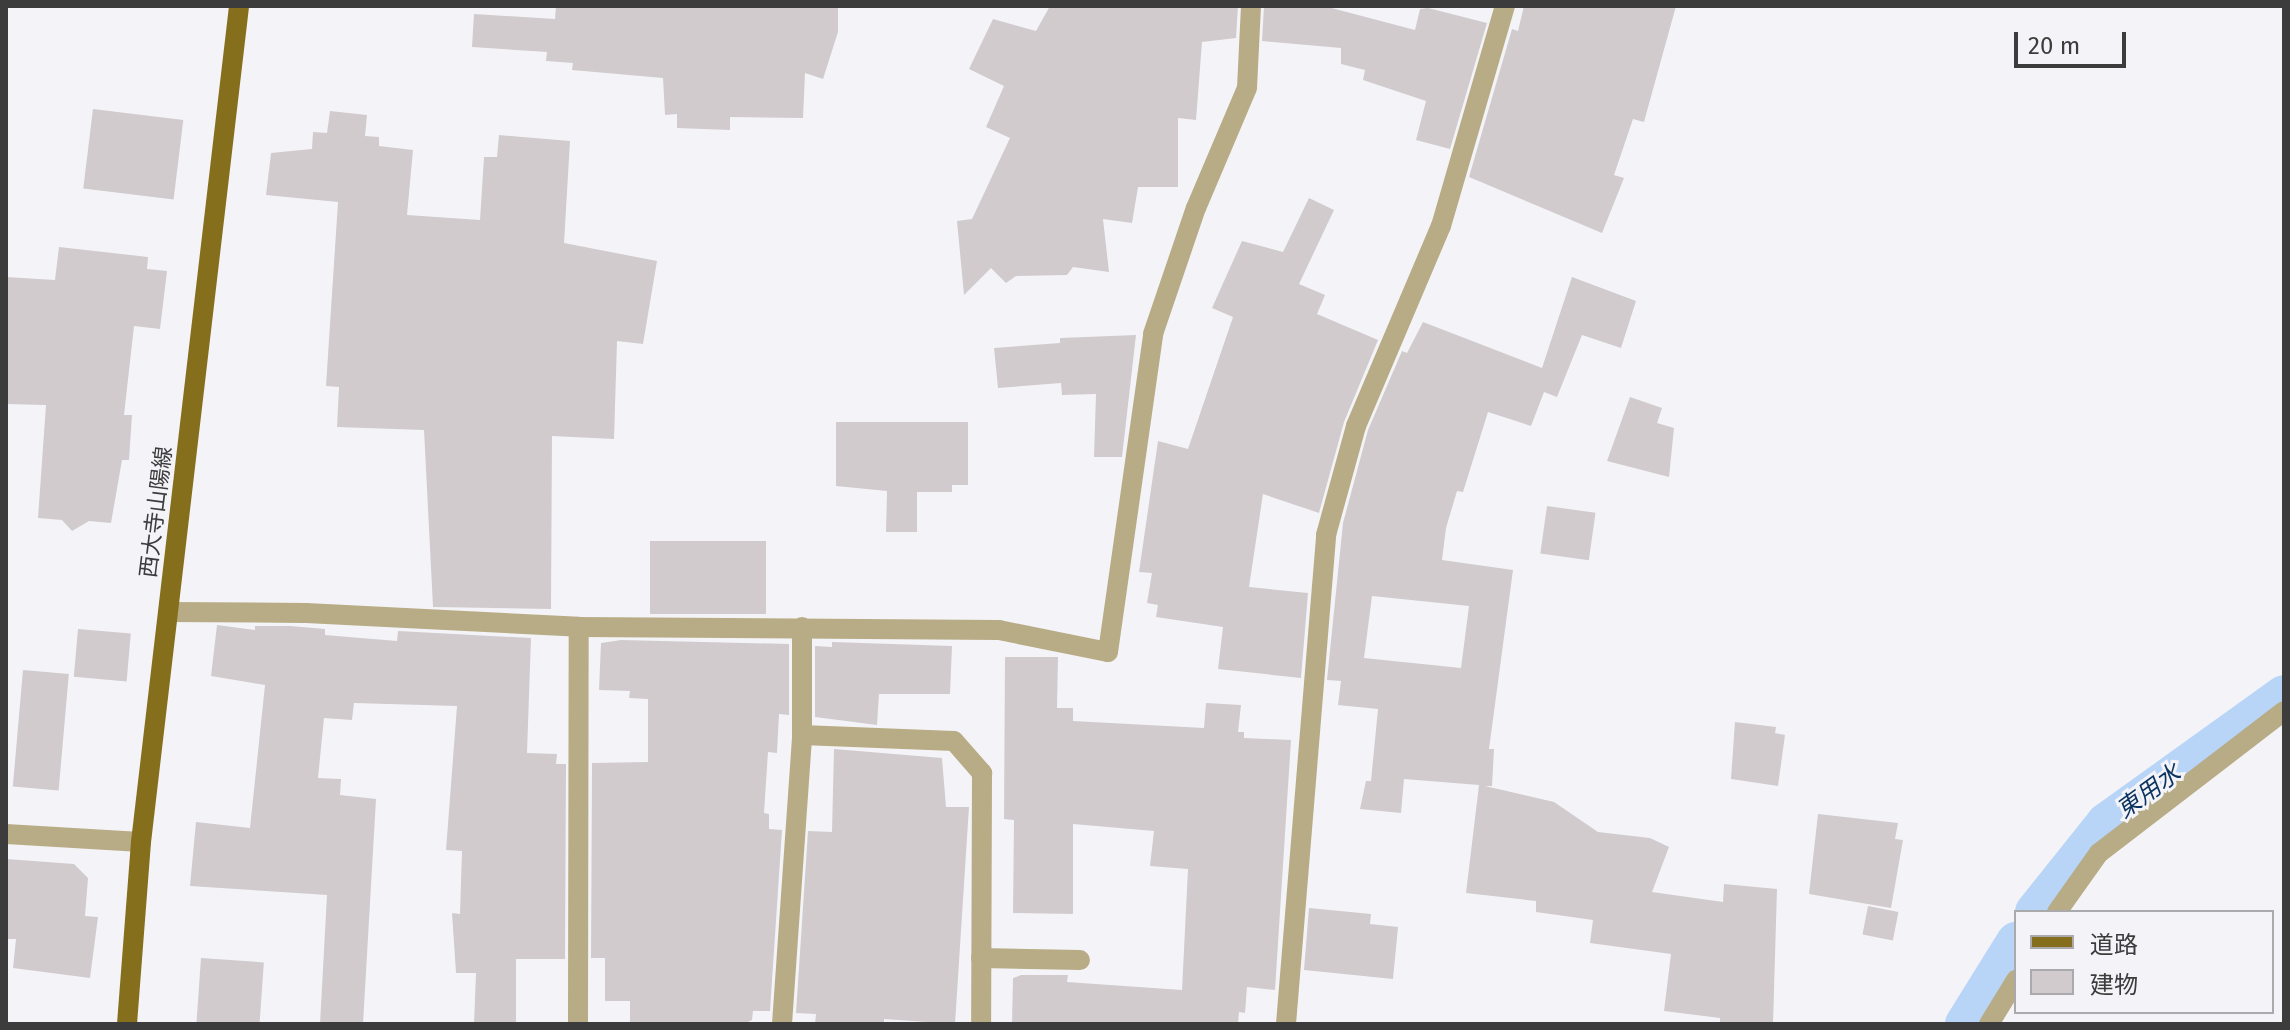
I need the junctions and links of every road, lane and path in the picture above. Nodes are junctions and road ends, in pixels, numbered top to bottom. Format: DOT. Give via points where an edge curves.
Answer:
graph roads {
  1 [pos="239,6"];
  2 [pos="1251,6"];
  3 [pos="1505,6"];
  4 [pos="169,612"];
  5 [pos="579,627"];
  6 [pos="802,627"];
  7 [pos="2284,711"];
  8 [pos="802,735"];
  9 [pos="6,834"];
  10 [pos="141,842"];
  11 [pos="2058,910"];
  12 [pos="981,958"];
  13 [pos="1080,960"];
  14 [pos="2014,983"];
  15 [pos="127,1024"];
  16 [pos="578,1024"];
  17 [pos="782,1024"];
  18 [pos="981,1024"];
  19 [pos="1286,1024"];
  20 [pos="1989,1024"];
  1 -- 4 [label="main road, 西大寺山陽線"];
  2 -- 6 [label="street" via="1247,88 1196,208 1153,334 1108,652 999,630"];
  3 -- 19 [label="street" via="1441,226 1356,426 1326,535"];
  4 -- 5 [label="street" via="306,613"];
  4 -- 10 [label="main road, 西大寺山陽線"];
  5 -- 6 [label="street"];
  5 -- 16 [label="street"];
  6 -- 8 [label="street"];
  7 -- 11 [label="street" via="2099,853"];
  8 -- 12 [label="street" via="954,741 982,773"];
  8 -- 17 [label="street"];
  9 -- 10 [label="street"];
  10 -- 15 [label="main road, 西大寺山陽線"];
  12 -- 13 [label="street"];
  12 -- 18 [label="street"];
  14 -- 20 [label="street"];
}
